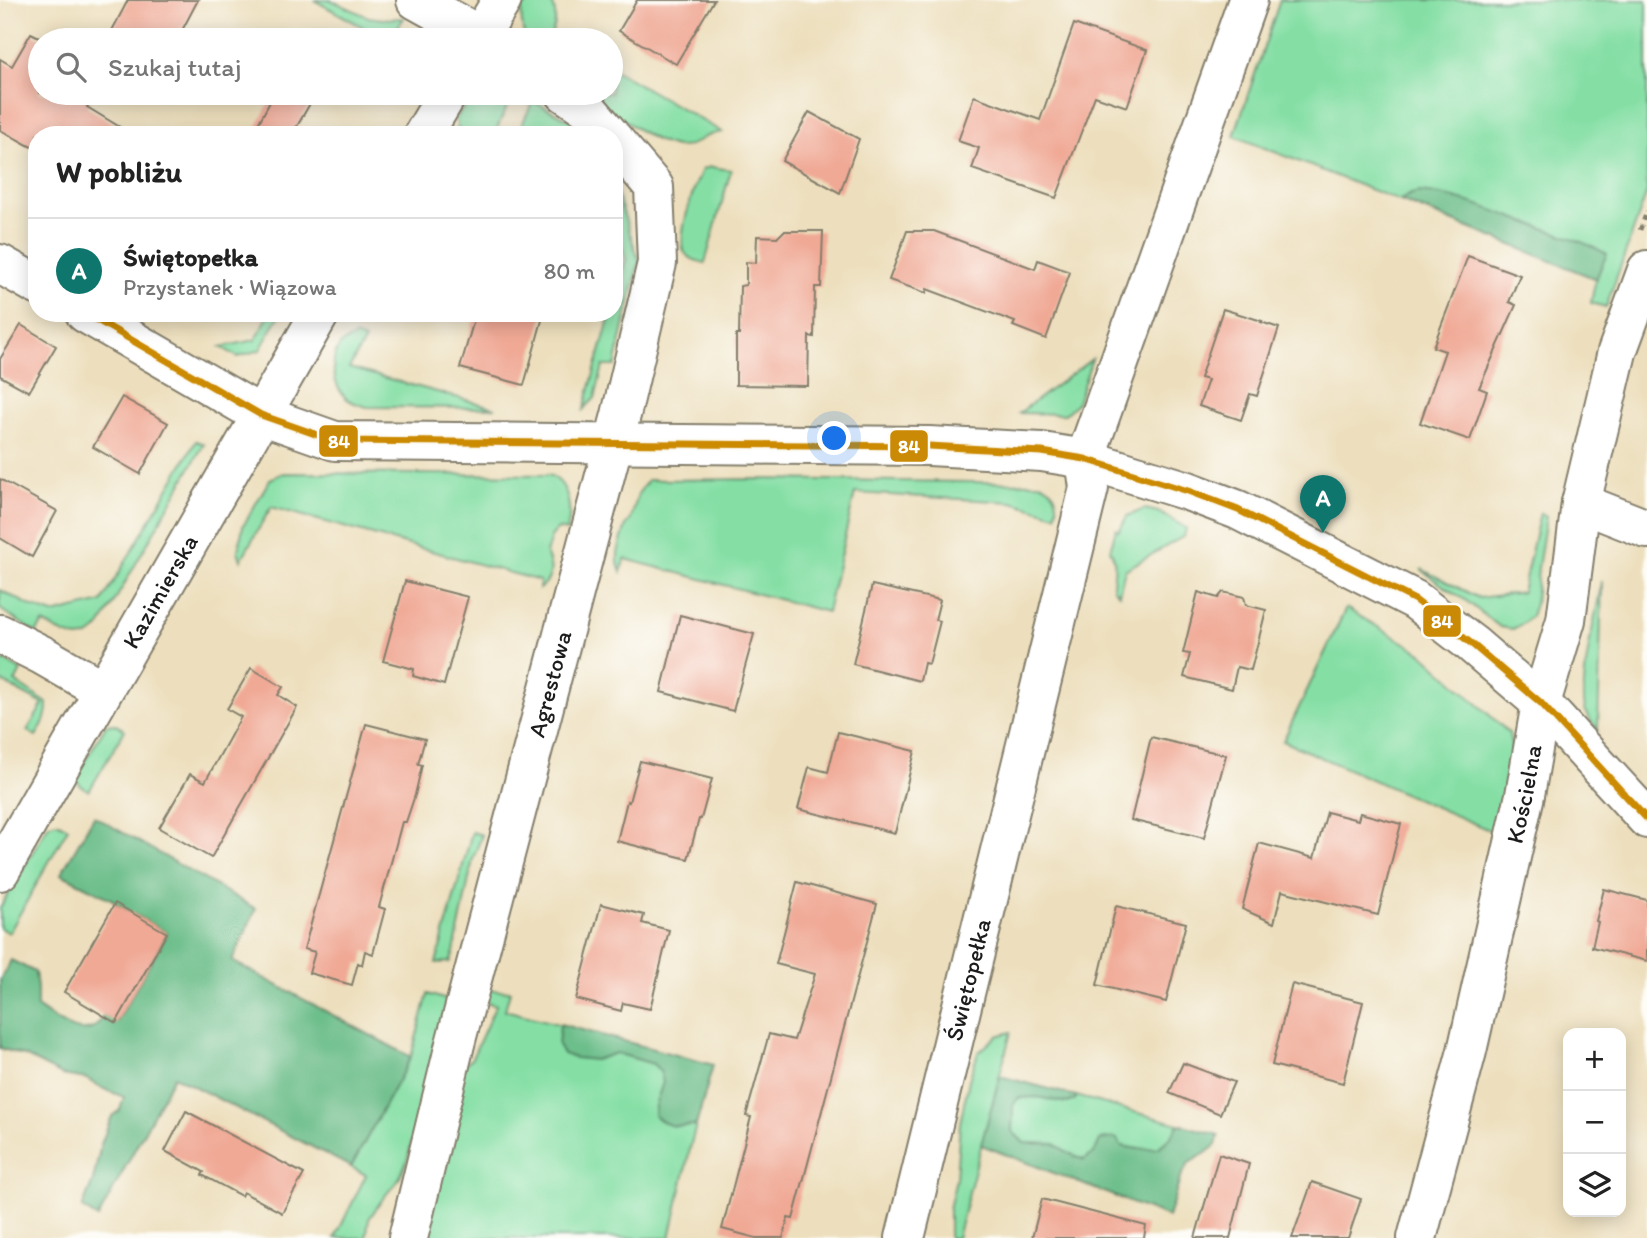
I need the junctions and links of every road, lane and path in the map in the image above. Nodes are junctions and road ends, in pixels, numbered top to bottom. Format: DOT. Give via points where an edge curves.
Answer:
graph roads {
  1 [pos="416,0"];
  2 [pos="502,0"];
  3 [pos="1248,0"];
  4 [pos="463,28"];
  5 [pos="488,28"];
  6 [pos="441,105"];
  7 [pos="583,105"];
  8 [pos="429,126"];
  9 [pos="602,126"];
  10 [pos="623,151"];
  11 [pos="0,264"];
  12 [pos="1647,270"];
  13 [pos="28,280"];
  14 [pos="101,322"];
  15 [pos="315,322"];
  16 [pos="261,415"];
  17 [pos="614,444"];
  18 [pos="1085,459"];
  19 [pos="1581,503"];
  20 [pos="1647,529"];
  21 [pos="0,634"];
  22 [pos="103,690"];
  23 [pos="1541,703"];
  24 [pos="1647,819"];
  25 [pos="0,871"];
  26 [pos="408,1238"];
  27 [pos="905,1238"];
  28 [pos="1417,1238"];
  1 -- 4 [label="street"];
  2 -- 5 [label="street"];
  3 -- 18 [label="street, Świętopełka"];
  6 -- 8 [label="street"];
  7 -- 9 [label="street"];
  10 -- 17 [label="street, Agrestowa" via="654,187 657,262"];
  11 -- 13 [label="street"];
  12 -- 19 [label="street, Kościelna" via="1617,352"];
  14 -- 16 [label="street"];
  15 -- 16 [label="street, Kazimierska"];
  16 -- 17 [label="street" via="335,441"];
  16 -- 22 [label="street, Kazimierska"];
  17 -- 18 [label="street" via="929,446"];
  17 -- 26 [label="street, Agrestowa"];
  18 -- 23 [label="street" via="1238,510 1415,600"];
  18 -- 27 [label="street, Świętopełka" via="1089,488"];
  19 -- 20 [label="street"];
  19 -- 23 [label="street, Kościelna" via="1566,620"];
  21 -- 22 [label="street"];
  22 -- 25 [label="street, Kazimierska"];
  23 -- 24 [label="street"];
  23 -- 28 [label="street, Kościelna" via="1473,1024"];
}
